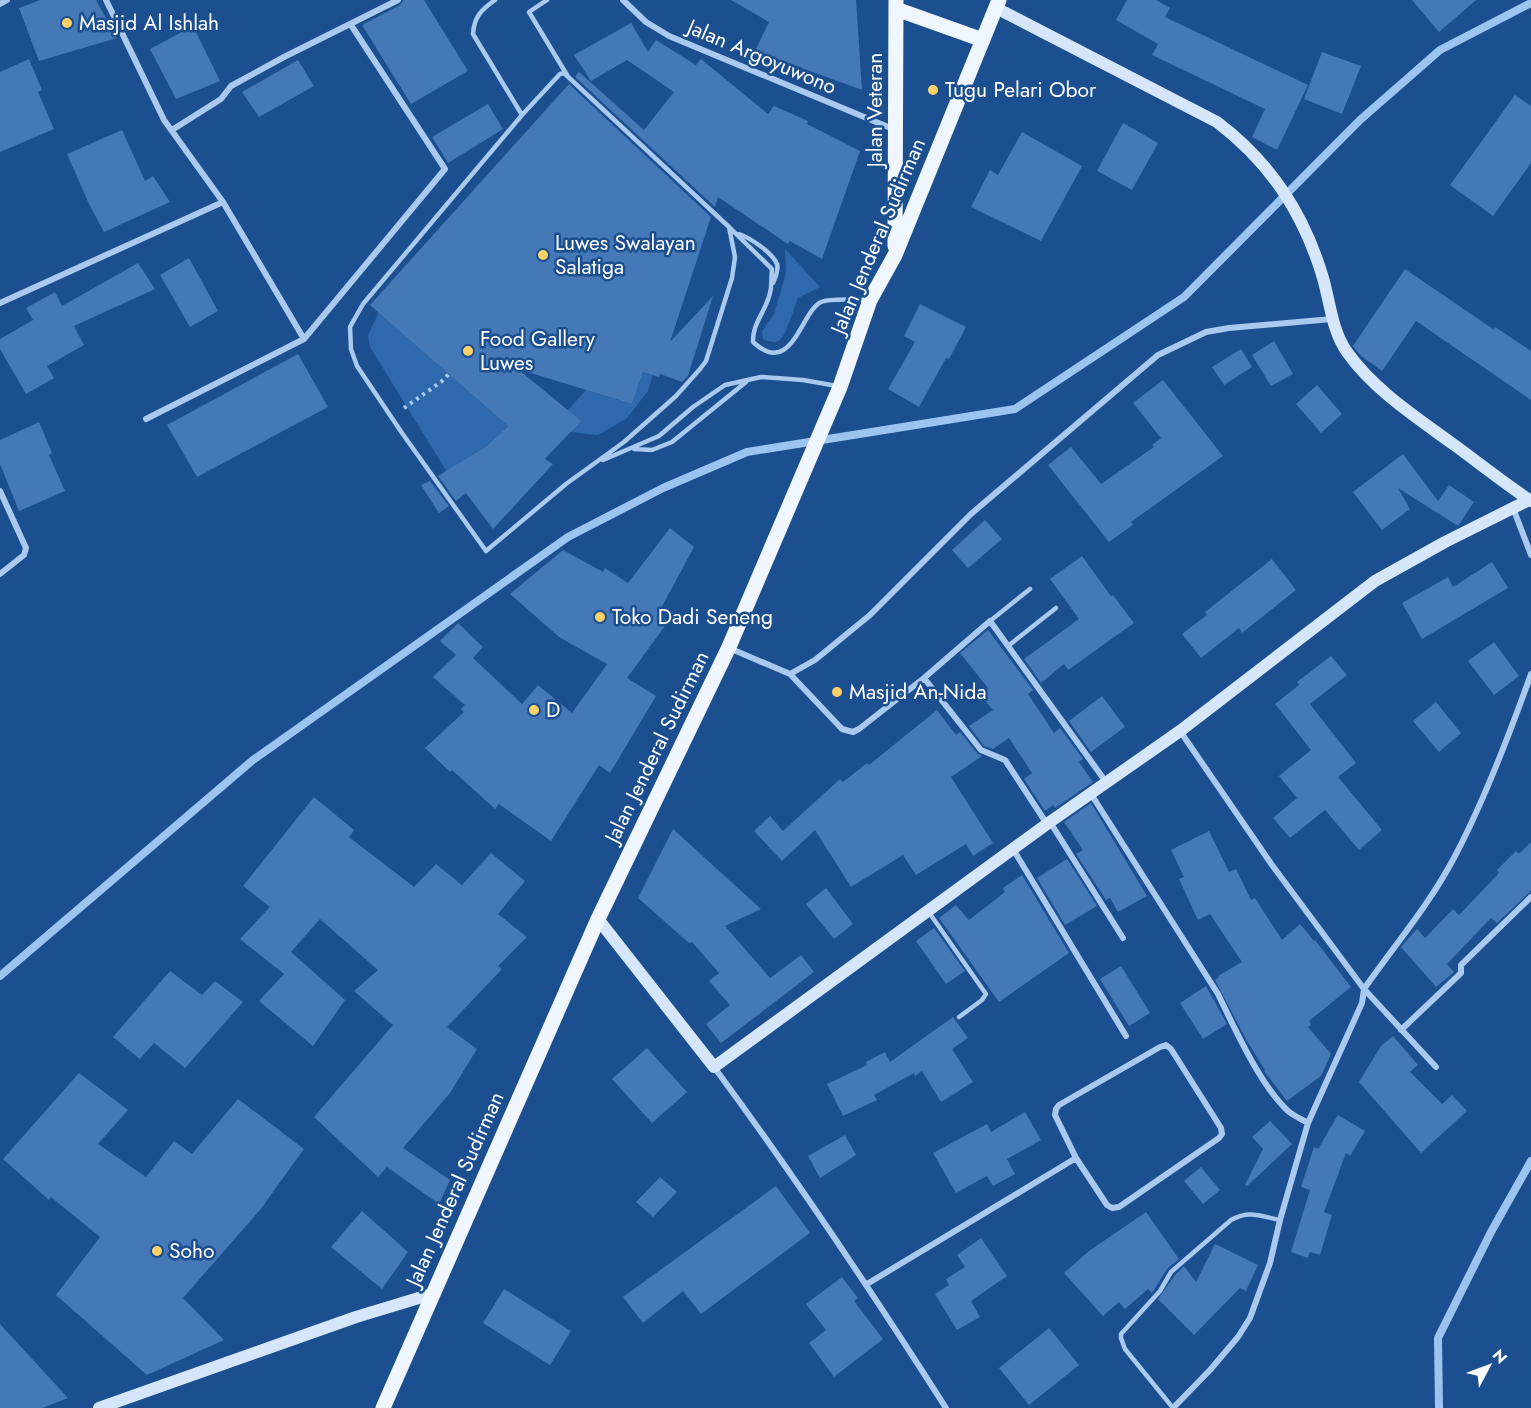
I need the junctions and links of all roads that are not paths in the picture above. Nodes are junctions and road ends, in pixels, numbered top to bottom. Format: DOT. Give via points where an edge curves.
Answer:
graph roads {
  1 [pos="7,0"];
  2 [pos="106,0"];
  3 [pos="398,0"];
  4 [pos="495,0"];
  5 [pos="547,0"];
  6 [pos="623,0"];
  7 [pos="0,4"];
  8 [pos="896,4"];
  9 [pos="998,4"];
  10 [pos="351,25"];
  11 [pos="982,40"];
  12 [pos="567,75"];
  13 [pos="522,115"];
  14 [pos="172,130"];
  15 [pos="896,131"];
  16 [pos="223,202"];
  17 [pos="729,226"];
  18 [pos="895,255"];
  19 [pos="870,300"];
  20 [pos="0,303"];
  21 [pos="1333,319"];
  22 [pos="304,339"];
  23 [pos="748,380"];
  24 [pos="840,387"];
  25 [pos="146,419"];
  26 [pos="632,449"];
  27 [pos="594,463"];
  28 [pos="0,491"];
  29 [pos="1530,500"];
  30 [pos="1513,508"];
  31 [pos="1531,555"];
  32 [pos="0,574"];
  33 [pos="1030,589"];
  34 [pos="1056,608"];
  35 [pos="990,621"];
  36 [pos="1008,646"];
  37 [pos="729,648"];
  38 [pos="790,674"];
  39 [pos="1531,674"];
  40 [pos="924,678"];
  41 [pos="1180,731"];
  42 [pos="1106,783"];
  43 [pos="1091,793"];
  44 [pos="1048,823"];
  45 [pos="1013,849"];
  46 [pos="1531,897"];
  47 [pos="928,911"];
  48 [pos="598,919"];
  49 [pos="1123,938"];
  50 [pos="1364,989"];
  51 [pos="959,1017"];
  52 [pos="1401,1030"];
  53 [pos="1126,1036"];
  54 [pos="714,1067"];
  55 [pos="1436,1067"];
  56 [pos="1308,1123"];
  57 [pos="1076,1158"];
  58 [pos="1280,1220"];
  59 [pos="867,1284"];
  60 [pos="432,1294"];
  61 [pos="99,1408"];
  62 [pos="383,1408"];
  63 [pos="946,1408"];
  64 [pos="1173,1408"];
  1 -- 7 [label="street"];
  2 -- 14 [label="street"];
  3 -- 10 [label="street"];
  4 -- 13 [label="lane" via="474,22 473,34"];
  5 -- 12 [label="lane" via="529,12"];
  6 -- 15 [label="street, Jalan Argoyuwono" via="646,22 669,36"];
  8 -- 11 [label="main road"];
  8 -- 15 [label="main road, Jalan Veteran"];
  9 -- 11 [label="main road, Jalan Jenderal Sudirman"];
  9 -- 21 [label="street" via="1217,122 1240,139 1272,173 1293,207 1318,260"];
  10 -- 14 [label="street" via="231,86 221,99"];
  10 -- 22 [label="street" via="445,169"];
  11 -- 18 [label="main road, Jalan Jenderal Sudirman"];
  12 -- 13 [label="lane" via="560,74"];
  12 -- 17 [label="lane"];
  13 -- 27 [label="lane" via="363,304 350,327 351,350 357,366 391,417 486,551"];
  14 -- 16 [label="street"];
  15 -- 18 [label="main road, Jalan Veteran"];
  16 -- 20 [label="street"];
  16 -- 22 [label="street"];
  17 -- 19 [label="lane" via="772,269 771,291 752,331 753,342 760,348 771,352 793,342 816,306 824,301"];
  17 -- 27 [label="lane" via="735,257 732,278 706,361 676,396"];
  18 -- 19 [label="main road, Jalan Jenderal Sudirman"];
  19 -- 24 [label="main road, Jalan Jenderal Sudirman"];
  21 -- 29 [label="street" via="1345,350 1377,386"];
  21 -- 38 [label="street" via="1206,332 1158,356 971,514 870,615 815,660"];
  22 -- 25 [label="street"];
  23 -- 24 [label="lane" via="803,380"];
  23 -- 26 [label="lane" via="725,385 659,436"];
  23 -- 26 [label="lane" via="672,442 652,450"];
  24 -- 37 [label="main road, Jalan Jenderal Sudirman"];
  26 -- 27 [label="lane"];
  28 -- 32 [label="street" via="26,548 24,555"];
  29 -- 30 [label="street"];
  30 -- 31 [label="street"];
  30 -- 41 [label="street" via="1375,581"];
  33 -- 35 [label="lane"];
  34 -- 36 [label="lane"];
  35 -- 36 [label="street"];
  35 -- 40 [label="street"];
  36 -- 42 [label="street"];
  37 -- 38 [label="street"];
  37 -- 48 [label="main road, Jalan Jenderal Sudirman"];
  38 -- 40 [label="street" via="842,729 853,732"];
  39 -- 50 [label="street" via="1455,856"];
  40 -- 44 [label="street" via="981,750 1005,760"];
  41 -- 42 [label="street"];
  41 -- 50 [label="street"];
  42 -- 43 [label="street"];
  43 -- 44 [label="street"];
  43 -- 56 [label="street" via="1218,994 1272,1093 1290,1112"];
  44 -- 45 [label="street"];
  44 -- 49 [label="street"];
  45 -- 47 [label="street"];
  45 -- 53 [label="street"];
  46 -- 52 [label="street" via="1461,965 1461,973"];
  47 -- 51 [label="lane" via="986,994"];
  47 -- 54 [label="street"];
  48 -- 54 [label="street"];
  48 -- 60 [label="main road, Jalan Jenderal Sudirman"];
  50 -- 52 [label="street"];
  50 -- 56 [label="street" via="1362,1003"];
  52 -- 55 [label="street"];
  54 -- 59 [label="street"];
  56 -- 58 [label="street"];
  57 -- 57 [label="street" via="1055,1115 1059,1105 1166,1045 1222,1131 1219,1138 1119,1207 1107,1205"];
  57 -- 59 [label="street"];
  58 -- 64 [label="street" via="1270,1263 1250,1318 1210,1370"];
  58 -- 64 [label="lane" via="1249,1213 1231,1220 1171,1272 1160,1291 1121,1334 1125,1349"];
  59 -- 63 [label="street"];
  60 -- 61 [label="street"];
  60 -- 62 [label="main road, Jalan Jenderal Sudirman"];
}
